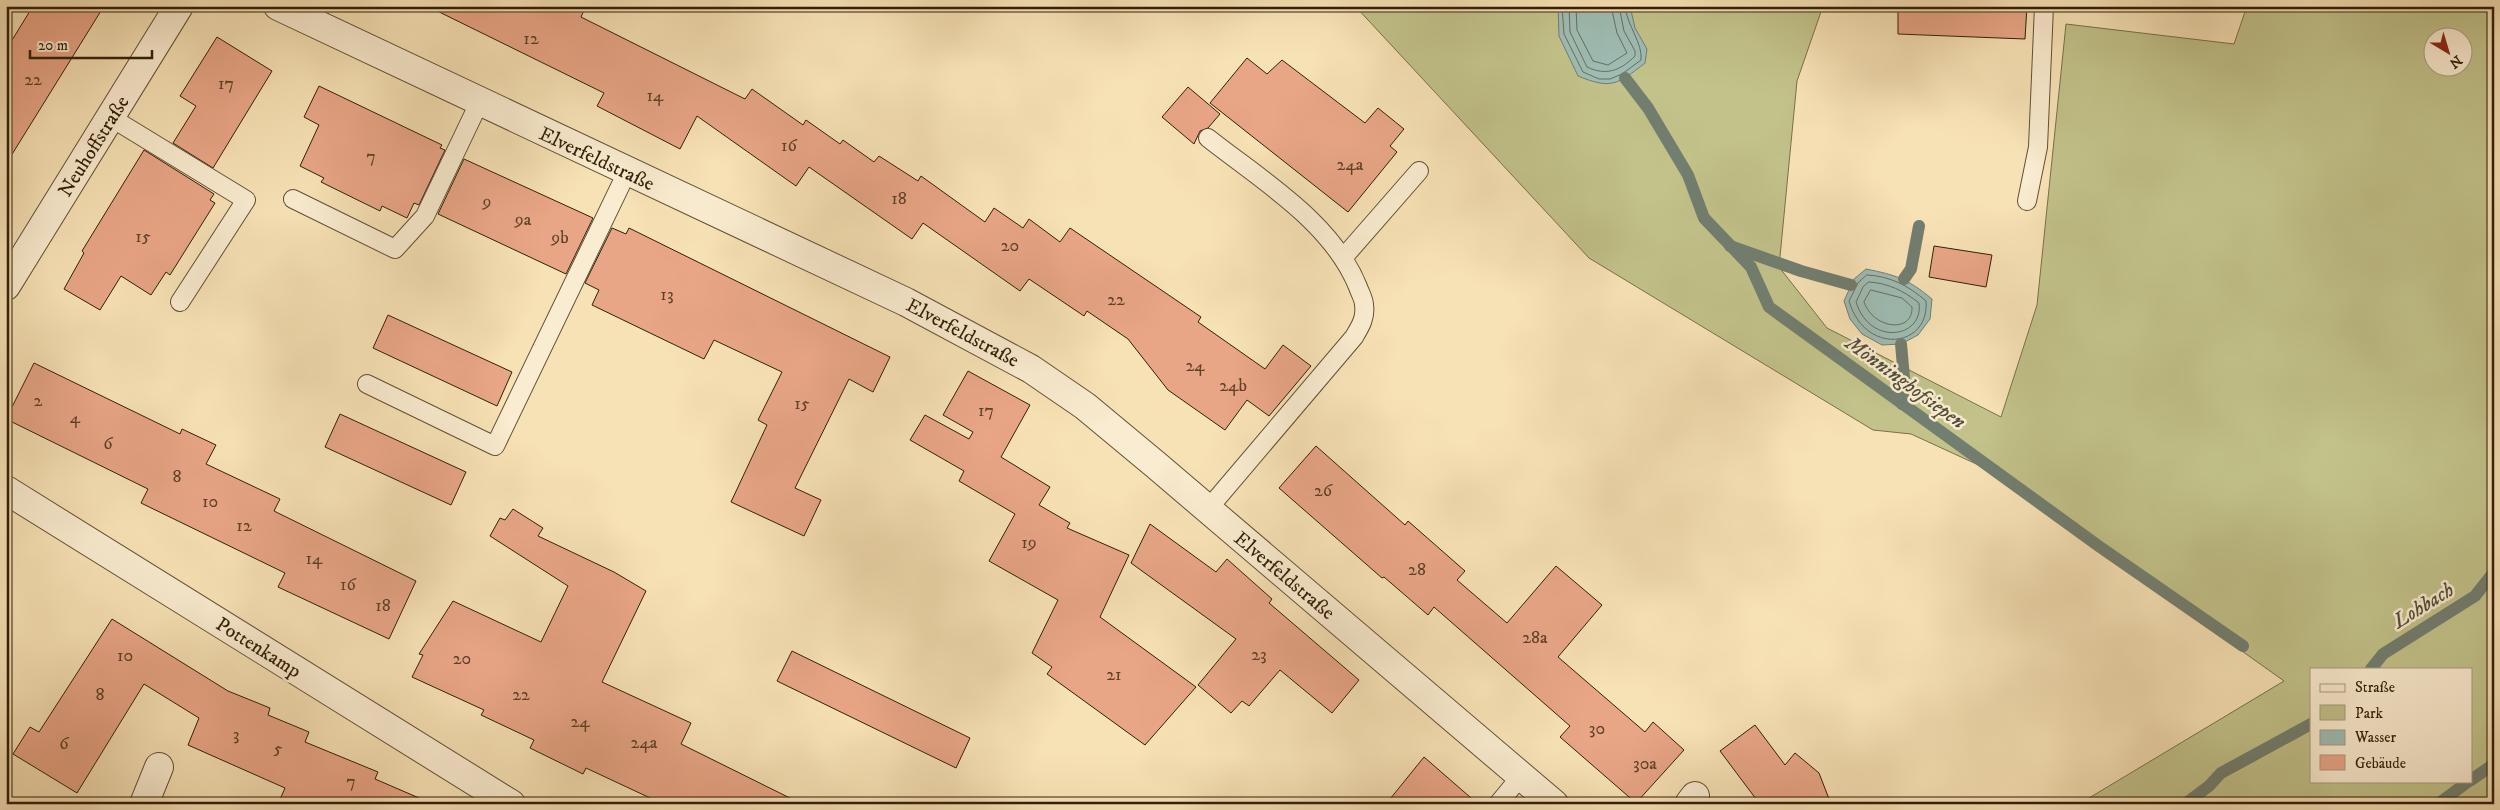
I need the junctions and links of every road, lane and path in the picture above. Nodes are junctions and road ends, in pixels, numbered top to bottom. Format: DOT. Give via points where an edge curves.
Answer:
graph roads {
  1 [pos="179,6"];
  2 [pos="278,6"];
  3 [pos="2044,6"];
  4 [pos="479,102"];
  5 [pos="110,117"];
  6 [pos="1208,138"];
  7 [pos="1419,171"];
  8 [pos="627,172"];
  9 [pos="293,199"];
  10 [pos="2027,201"];
  11 [pos="1343,258"];
  12 [pos="6,286"];
  13 [pos="180,302"];
  14 [pos="367,384"];
  15 [pos="6,490"];
  16 [pos="1208,509"];
  17 [pos="159,767"];
  18 [pos="1522,776"];
  19 [pos="144,804"];
  20 [pos="511,804"];
  21 [pos="1498,804"];
  22 [pos="1554,804"];
  1 -- 5 [label="street, Neuhoffstraße"];
  2 -- 4 [label="street, Elverfeldstraße"];
  3 -- 10 [label="lane" via="2038,147"];
  4 -- 8 [label="street, Elverfeldstraße"];
  4 -- 9 [label="lane" via="425,216 395,249"];
  5 -- 12 [label="street, Neuhoffstraße"];
  5 -- 13 [label="lane" via="246,200"];
  6 -- 11 [label="lane" via="1292,204"];
  7 -- 11 [label="lane"];
  8 -- 14 [label="lane" via="495,446"];
  8 -- 16 [label="street, Elverfeldstraße" via="906,302 1030,369 1084,406"];
  11 -- 16 [label="lane" via="1364,304 1364,320 1354,337"];
  15 -- 20 [label="street, Pottenkamp"];
  16 -- 18 [label="street, Elverfeldstraße"];
  17 -- 19 [label="street"];
  18 -- 21 [label="lane"];
  18 -- 22 [label="street, Elverfeldstraße"];
}
